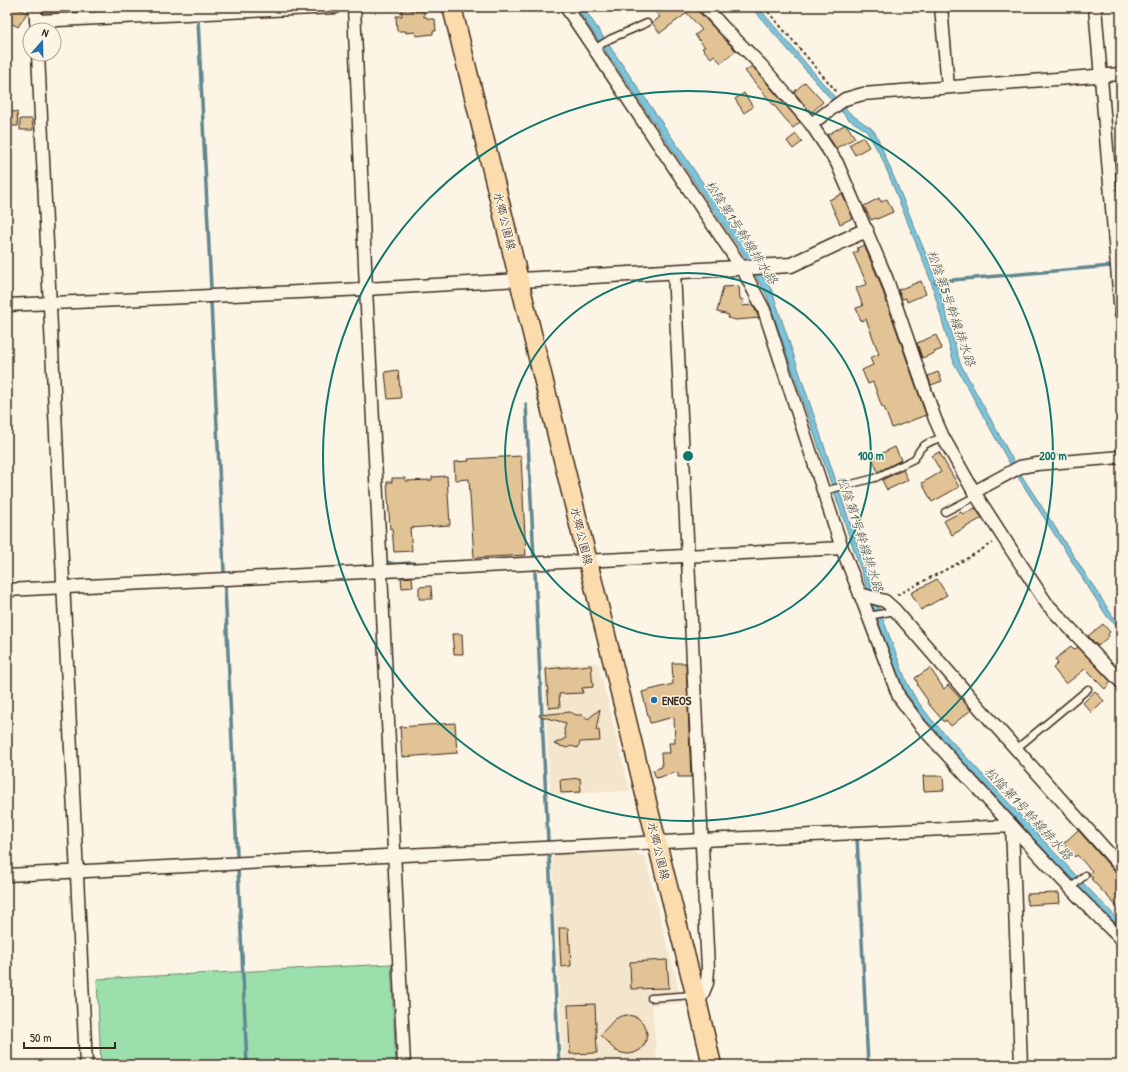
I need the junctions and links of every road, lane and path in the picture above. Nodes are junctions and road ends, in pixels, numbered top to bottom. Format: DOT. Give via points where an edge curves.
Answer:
graph roads {
  1 [pos="36,7"];
  2 [pos="336,7"];
  3 [pos="354,7"];
  4 [pos="452,7"];
  5 [pos="566,7"];
  6 [pos="705,7"];
  7 [pos="764,7"];
  8 [pos="941,7"];
  9 [pos="1095,7"];
  10 [pos="36,22"];
  11 [pos="647,23"];
  12 [pos="62,24"];
  13 [pos="596,48"];
  14 [pos="38,62"];
  15 [pos="1121,74"];
  16 [pos="1101,76"];
  17 [pos="948,87"];
  18 [pos="839,103"];
  19 [pos="811,124"];
  20 [pos="866,230"];
  21 [pos="744,268"];
  22 [pos="674,272"];
  23 [pos="520,280"];
  24 [pos="366,289"];
  25 [pos="50,303"];
  26 [pos="7,305"];
  27 [pos="1121,314"];
  28 [pos="943,437"];
  29 [pos="1121,457"];
  30 [pos="826,491"];
  31 [pos="975,494"];
  32 [pos="945,512"];
  33 [pos="1002,537"];
  34 [pos="842,548"];
  35 [pos="688,556"];
  36 [pos="588,561"];
  37 [pos="381,571"];
  38 [pos="64,587"];
  39 [pos="7,590"];
  40 [pos="861,594"];
  41 [pos="884,600"];
  42 [pos="895,611"];
  43 [pos="870,616"];
  44 [pos="1121,682"];
  45 [pos="1088,689"];
  46 [pos="1016,748"];
  47 [pos="1012,826"];
  48 [pos="702,840"];
  49 [pos="657,843"];
  50 [pos="394,856"];
  51 [pos="1121,867"];
  52 [pos="77,872"];
  53 [pos="7,875"];
  54 [pos="1083,877"];
  55 [pos="1072,888"];
  56 [pos="1121,939"];
  57 [pos="651,998"];
  58 [pos="697,1000"];
  59 [pos="86,1065"];
  60 [pos="404,1065"];
  61 [pos="712,1065"];
  62 [pos="1021,1065"];
  1 -- 10 [label="street"];
  2 -- 12 [label="street"];
  3 -- 24 [label="street"];
  4 -- 23 [label="main road, 水郷公園線"];
  5 -- 13 [label="street"];
  6 -- 19 [label="street" via="761,65"];
  7 -- 18 [label="path"];
  8 -- 17 [label="street"];
  9 -- 16 [label="street"];
  11 -- 13 [label="lane"];
  13 -- 21 [label="street"];
  14 -- 25 [label="street"];
  15 -- 16 [label="street"];
  16 -- 17 [label="street"];
  16 -- 27 [label="street"];
  17 -- 18 [label="street" via="863,94"];
  18 -- 19 [label="street"];
  19 -- 20 [label="street" via="837,163"];
  20 -- 21 [label="street" via="791,265"];
  20 -- 28 [label="street" via="886,277"];
  21 -- 22 [label="street"];
  21 -- 30 [label="street" via="764,310"];
  22 -- 23 [label="street"];
  22 -- 35 [label="street"];
  23 -- 24 [label="street"];
  23 -- 36 [label="main road, 水郷公園線"];
  24 -- 25 [label="street"];
  24 -- 37 [label="street"];
  25 -- 26 [label="street"];
  25 -- 38 [label="street"];
  28 -- 30 [label="lane" via="924,445 914,459 875,478"];
  28 -- 31 [label="street"];
  29 -- 31 [label="street" via="1020,467"];
  30 -- 34 [label="street"];
  31 -- 32 [label="lane"];
  31 -- 33 [label="street"];
  33 -- 41 [label="path" via="966,560"];
  33 -- 44 [label="street" via="1047,604"];
  34 -- 35 [label="street"];
  34 -- 40 [label="street"];
  35 -- 36 [label="street"];
  35 -- 48 [label="street"];
  36 -- 37 [label="street"];
  36 -- 49 [label="main road, 水郷公園線"];
  37 -- 38 [label="street"];
  37 -- 50 [label="street"];
  38 -- 39 [label="street"];
  38 -- 52 [label="street"];
  40 -- 41 [label="street"];
  40 -- 43 [label="street"];
  41 -- 42 [label="street"];
  42 -- 43 [label="lane"];
  42 -- 46 [label="street"];
  43 -- 47 [label="street" via="899,696 920,725"];
  45 -- 46 [label="lane"];
  46 -- 51 [label="street"];
  47 -- 48 [label="street"];
  47 -- 55 [label="street"];
  47 -- 62 [label="street"];
  48 -- 49 [label="street"];
  48 -- 58 [label="street" via="708,969 707,983"];
  49 -- 50 [label="street"];
  49 -- 58 [label="main road, 水郷公園線"];
  50 -- 52 [label="street"];
  50 -- 60 [label="street"];
  52 -- 53 [label="street"];
  52 -- 59 [label="street"];
  54 -- 55 [label="lane"];
  55 -- 56 [label="street"];
  57 -- 58 [label="lane"];
  58 -- 61 [label="main road, 水郷公園線"];
}
